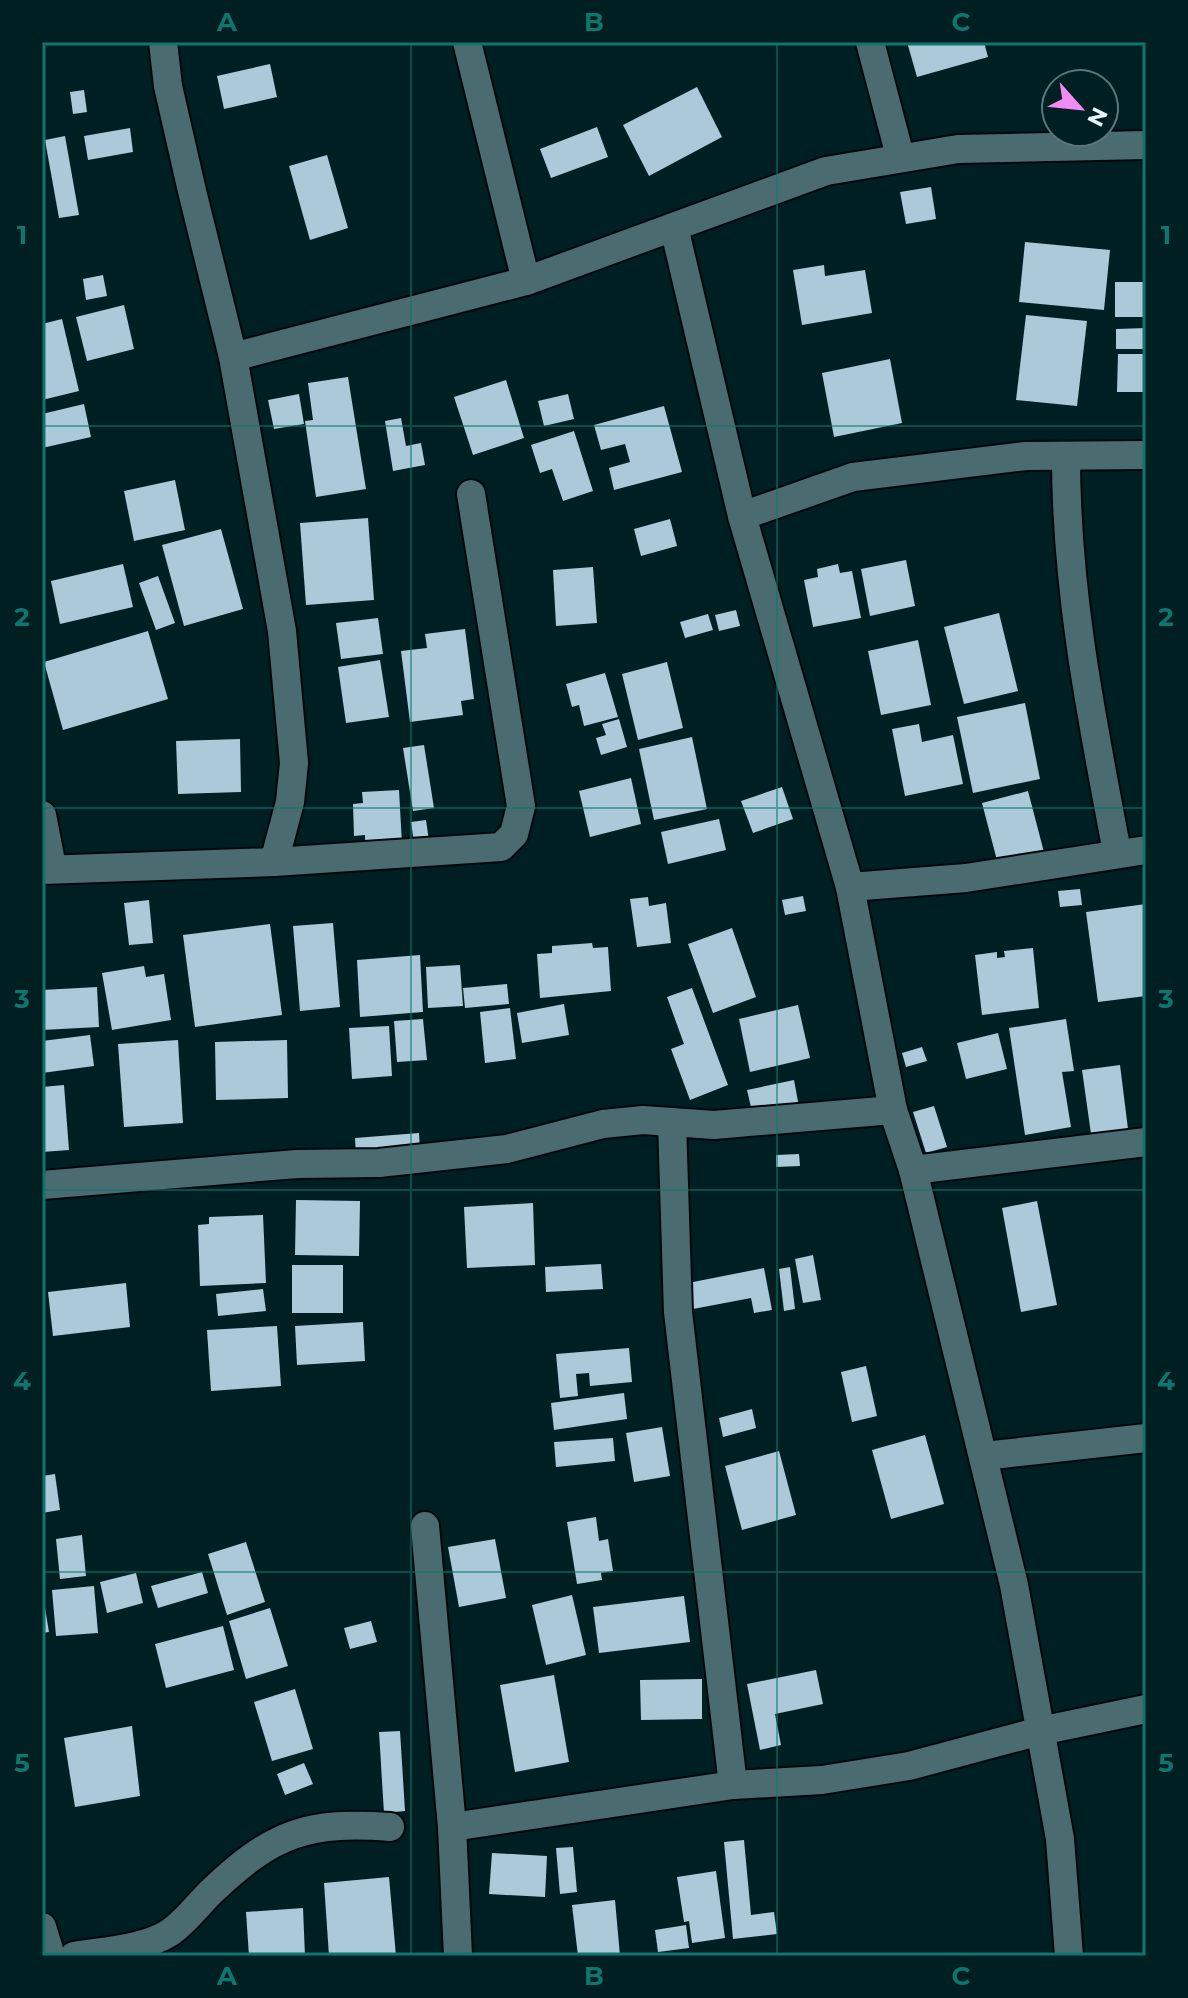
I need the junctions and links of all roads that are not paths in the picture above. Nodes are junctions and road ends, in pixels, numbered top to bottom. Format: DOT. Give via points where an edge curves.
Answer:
graph roads {
  1 [pos="163,42"];
  2 [pos="467,42"];
  3 [pos="870,42"];
  4 [pos="1146,145"];
  5 [pos="900,156"];
  6 [pos="674,227"];
  7 [pos="526,281"];
  8 [pos="233,357"];
  9 [pos="1146,455"];
  10 [pos="1066,457"];
  11 [pos="471,494"];
  12 [pos="742,516"];
  13 [pos="42,815"];
  14 [pos="1146,850"];
  15 [pos="1117,852"];
  16 [pos="274,862"];
  17 [pos="47,868"];
  18 [pos="850,887"];
  19 [pos="893,1110"];
  20 [pos="672,1122"];
  21 [pos="1146,1142"];
  22 [pos="913,1170"];
  23 [pos="42,1185"];
  24 [pos="1146,1438"];
  25 [pos="984,1456"];
  26 [pos="425,1526"];
  27 [pos="1146,1709"];
  28 [pos="1040,1731"];
  29 [pos="733,1785"];
  30 [pos="390,1827"];
  31 [pos="452,1827"];
  32 [pos="42,1927"];
  33 [pos="51,1956"];
  34 [pos="74,1956"];
  35 [pos="458,1956"];
  36 [pos="1069,1956"];
  1 -- 8 [label="street" via="178,131"];
  2 -- 7 [label="street"];
  3 -- 5 [label="street"];
  4 -- 5 [label="street" via="958,149"];
  5 -- 6 [label="street" via="826,171"];
  6 -- 7 [label="street"];
  6 -- 12 [label="street"];
  7 -- 8 [label="street"];
  8 -- 16 [label="street" via="268,541 291,720 290,802"];
  9 -- 10 [label="street"];
  10 -- 12 [label="street" via="1026,456 853,477"];
  10 -- 15 [label="street" via="1072,601"];
  11 -- 16 [label="street" via="521,806 514,834 501,847"];
  12 -- 18 [label="street"];
  13 -- 17 [label="street"];
  14 -- 15 [label="street"];
  15 -- 18 [label="street" via="966,878"];
  16 -- 17 [label="street"];
  18 -- 19 [label="street"];
  19 -- 20 [label="street" via="714,1125"];
  19 -- 22 [label="street"];
  20 -- 23 [label="street" via="603,1124 507,1149 393,1161"];
  20 -- 29 [label="street" via="678,1312"];
  21 -- 22 [label="street"];
  22 -- 25 [label="street"];
  24 -- 25 [label="street"];
  25 -- 28 [label="street"];
  26 -- 31 [label="street"];
  27 -- 28 [label="street"];
  28 -- 29 [label="street" via="909,1766 822,1780"];
  28 -- 36 [label="street" via="1060,1839"];
  29 -- 31 [label="street"];
  30 -- 34 [label="street" via="338,1823 300,1832 241,1864 169,1933"];
  31 -- 35 [label="street"];
  32 -- 33 [label="street"];
}
